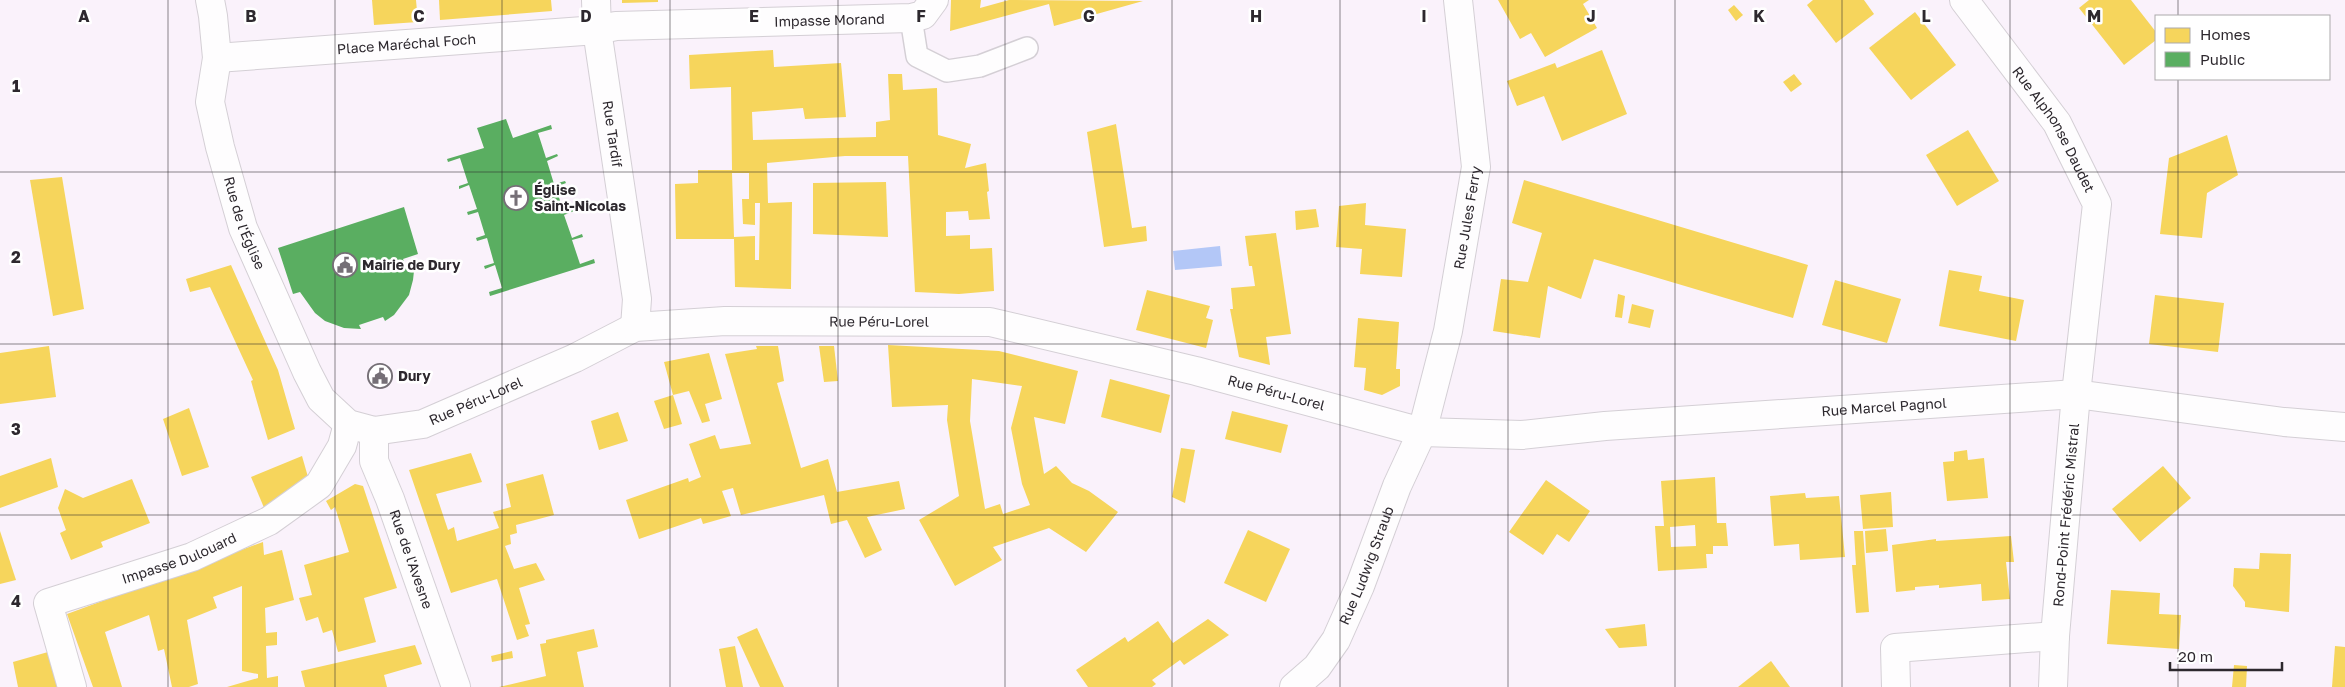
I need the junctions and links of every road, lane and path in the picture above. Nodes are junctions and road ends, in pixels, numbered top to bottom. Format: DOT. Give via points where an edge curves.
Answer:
graph roads {
  1 [pos="210,0"];
  2 [pos="596,0"];
  3 [pos="934,0"];
  4 [pos="1458,0"];
  5 [pos="1964,0"];
  6 [pos="910,18"];
  7 [pos="597,30"];
  8 [pos="1027,48"];
  9 [pos="217,58"];
  10 [pos="635,327"];
  11 [pos="2076,394"];
  12 [pos="348,424"];
  13 [pos="2345,427"];
  14 [pos="374,432"];
  15 [pos="1422,432"];
  16 [pos="2055,636"];
  17 [pos="72,687"];
  18 [pos="456,687"];
  19 [pos="1294,687"];
  20 [pos="1896,687"];
  21 [pos="2053,687"];
  1 -- 9 [label="street, Rue de l'Église"];
  2 -- 7 [label="street, Rue Tardif"];
  3 -- 6 [label="street" via="923,15"];
  4 -- 15 [label="street, Rue Jules Ferry" via="1476,167 1448,330"];
  5 -- 11 [label="street, Rue Alphonse Daudet" via="2057,123 2098,204"];
  6 -- 7 [label="street, Impasse Morand" via="616,26"];
  6 -- 8 [label="lane" via="918,56 947,72 980,66"];
  7 -- 9 [label="street, Place Maréchal Foch"];
  7 -- 10 [label="street, Rue Tardif" via="637,299"];
  9 -- 12 [label="street, Rue de l'Église" via="210,102 243,228 321,399"];
  10 -- 14 [label="street, Rue Péru-Lorel" via="575,358 424,424"];
  10 -- 15 [label="street, Rue Péru-Lorel" via="725,321 990,322 1196,371"];
  11 -- 13 [label="street, Rue Marcel Pagnol"];
  11 -- 15 [label="street, Rue Marcel Pagnol" via="1605,426 1522,435"];
  11 -- 16 [label="street, Rond-Point Frédéric Mistral"];
  12 -- 14 [label="street, Rue Péru-Lorel"];
  12 -- 17 [label="street, Impasse Dulouard" via="342,446 319,485 269,521 192,557 48,603"];
  14 -- 18 [label="street, Rue de l'Avesne" via="374,461"];
  15 -- 19 [label="street, Rue Ludwig Straub" via="1336,640 1317,667"];
  16 -- 20 [label="street" via="1895,648"];
  16 -- 21 [label="street, Rond-Point Frédéric Mistral"];
}
